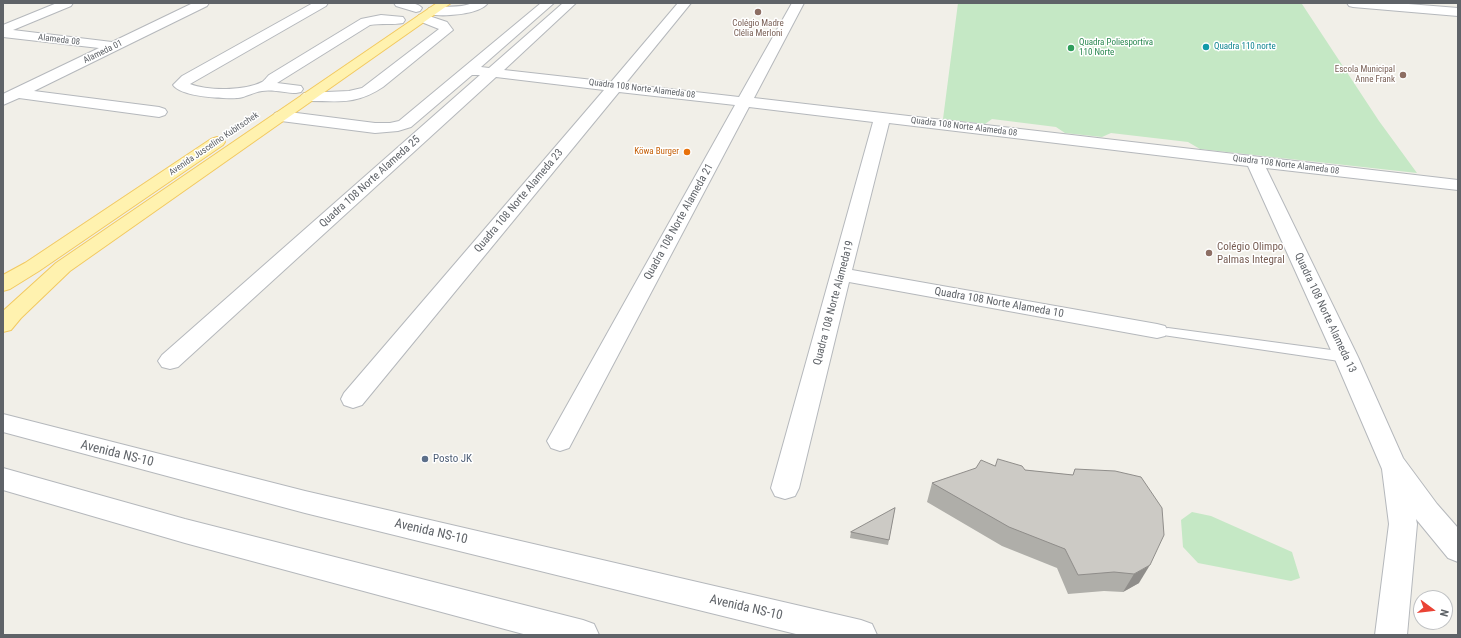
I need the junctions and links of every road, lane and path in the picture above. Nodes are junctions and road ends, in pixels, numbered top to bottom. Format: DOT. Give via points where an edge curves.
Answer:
graph roads {
  1 [pos="67,3"];
  2 [pos="203,3"];
  3 [pos="322,3"];
  4 [pos="400,3"];
  5 [pos="482,3"];
  6 [pos="548,3"];
  7 [pos="570,3"];
  8 [pos="685,3"];
  9 [pos="798,3"];
  10 [pos="1353,3"];
  11 [pos="428,9"];
  12 [pos="1453,11"];
  13 [pos="399,20"];
  14 [pos="3,30"];
  15 [pos="3,33"];
  16 [pos="114,46"];
  17 [pos="470,70"];
  18 [pos="493,72"];
  19 [pos="270,86"];
  20 [pos="615,86"];
  21 [pos="302,93"];
  22 [pos="10,97"];
  23 [pos="745,101"];
  24 [pos="159,112"];
  25 [pos="282,116"];
  26 [pos="882,118"];
  27 [pos="1255,162"];
  28 [pos="1458,185"];
  29 [pos="841,274"];
  30 [pos="3,284"];
  31 [pos="3,325"];
  32 [pos="1163,331"];
  33 [pos="1346,357"];
  34 [pos="170,361"];
  35 [pos="353,399"];
  36 [pos="3,423"];
  37 [pos="560,441"];
  38 [pos="1392,464"];
  39 [pos="3,479"];
  40 [pos="785,488"];
  41 [pos="1458,549"];
  42 [pos="584,635"];
  43 [pos="861,635"];
  44 [pos="1391,635"];
  1 -- 14 [label="street"];
  2 -- 16 [label="street, Alameda 01"];
  3 -- 19 [label="street" via="180,85 188,89 223,94"];
  4 -- 11 [label="street"];
  5 -- 11 [label="street" via="453,11"];
  6 -- 17 [label="street"];
  7 -- 18 [label="street, Quadra 108 Norte Alameda 25"];
  8 -- 20 [label="street, Quadra 108 Norte Alameda 23"];
  9 -- 23 [label="street, Quadra 108 Norte Alameda 21"];
  10 -- 12 [label="street"];
  11 -- 13 [label="main road, Avenida Juscelino Kubitschek"];
  11 -- 21 [label="main road, Avenida Juscelino Kubitschek"];
  11 -- 21 [label="street" via="446,30 378,84 358,95 342,97"];
  13 -- 19 [label="street" via="381,19 366,22 274,78"];
  13 -- 21 [label="main road, Avenida Juscelino Kubitschek"];
  15 -- 16 [label="street, Alameda 08"];
  16 -- 22 [label="street, Alameda 01"];
  17 -- 18 [label="street, Quadra 108 Norte Alameda 08"];
  17 -- 25 [label="street" via="398,127 385,129"];
  18 -- 20 [label="street, Quadra 108 Norte Alameda 08"];
  18 -- 34 [label="street, Quadra 108 Norte Alameda 25"];
  19 -- 21 [label="street"];
  20 -- 23 [label="street, Quadra 108 Norte Alameda 08"];
  20 -- 35 [label="street, Quadra 108 Norte Alameda 23"];
  21 -- 25 [label="main road, Avenida Juscelino Kubitschek"];
  21 -- 30 [label="main road, Avenida Juscelino Kubitschek"];
  22 -- 24 [label="street"];
  23 -- 26 [label="street, Quadra 108 Norte Alameda 08"];
  23 -- 37 [label="street, Quadra 108 Norte Alameda 21"];
  25 -- 31 [label="main road, Avenida Juscelino Kubitschek" via="63,267"];
  26 -- 27 [label="street, Quadra 108 Norte Alameda 08"];
  26 -- 29 [label="street, Quadra 108 Norte Alameda19"];
  27 -- 28 [label="street, Quadra 108 Norte Alameda 08"];
  27 -- 33 [label="street, Quadra 108 Norte Alameda 13"];
  29 -- 32 [label="street, Quadra 108 Norte Alameda 10"];
  29 -- 40 [label="street, Quadra 108 Norte Alameda19"];
  32 -- 33 [label="lane"];
  33 -- 38 [label="street, Quadra 108 Norte Alameda 13"];
  36 -- 43 [label="street, Avenida NS-10" via="305,502"];
  38 -- 41 [label="street"];
  38 -- 44 [label="street" via="1402,524"];
  39 -- 42 [label="street" via="185,531"];
}
